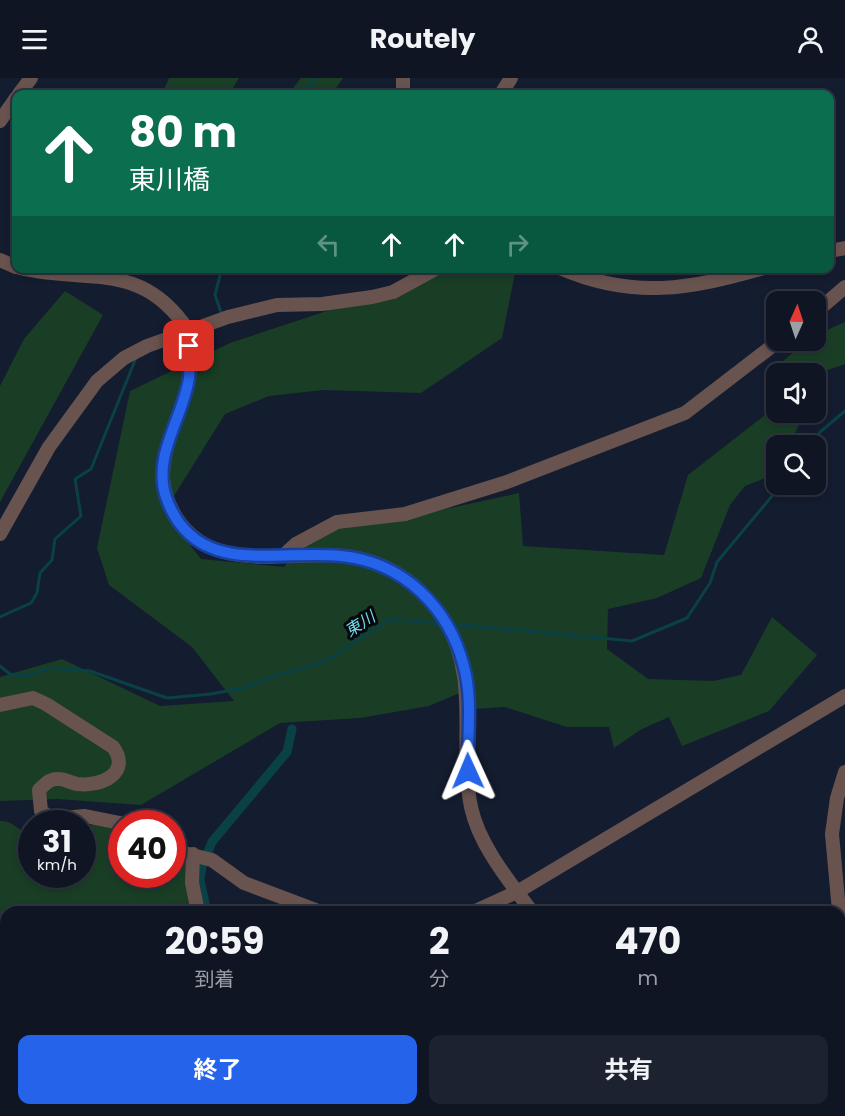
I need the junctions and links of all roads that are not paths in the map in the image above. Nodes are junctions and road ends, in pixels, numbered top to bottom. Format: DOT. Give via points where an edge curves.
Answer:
graph roads {
  1 [pos="32,78"];
  2 [pos="22,90"];
  3 [pos="12,104"];
  4 [pos="0,121"];
  5 [pos="41,273"];
  6 [pos="428,273"];
  7 [pos="572,273"];
  8 [pos="747,273"];
  9 [pos="845,287"];
  10 [pos="826,303"];
  11 [pos="766,351"];
  12 [pos="0,534"];
  13 [pos="283,556"];
  14 [pos="845,696"];
  15 [pos="0,705"];
  16 [pos="845,772"];
  17 [pos="108,821"];
  18 [pos="186,852"];
  19 [pos="195,854"];
  20 [pos="517,892"];
  21 [pos="197,906"];
  22 [pos="305,906"];
  23 [pos="486,906"];
  24 [pos="528,906"];
  25 [pos="839,906"];
  1 -- 2 [label="street"];
  3 -- 4 [label="street"];
  5 -- 13 [label="street, bridge" via="114,279 142,286 156,293 183,323 189,346 189,379 167,442 165,496 183,528 205,545 238,555"];
  6 -- 12 [label="street" via="393,292 372,297 277,305 228,317 124,358 97,381 49,447"];
  7 -- 8 [label="street" via="631,287 671,289 703,286"];
  9 -- 10 [label="street"];
  11 -- 13 [label="street" via="685,413 507,483 405,514 337,522 296,544"];
  13 -- 20 [label="street" via="339,555 372,562 401,576 437,609 455,640 464,667 471,806 486,845"];
  14 -- 20 [label="street"];
  15 -- 17 [label="street" via="33,698 113,747 121,757 113,776 78,784 58,779 39,790 41,811 53,819 86,816"];
  16 -- 25 [label="street" via="832,834"];
  18 -- 19 [label="street"];
  19 -- 21 [label="street" via="192,884"];
  19 -- 22 [label="street" via="212,860 244,883"];
  20 -- 23 [label="street"];
  20 -- 24 [label="street"];
}
